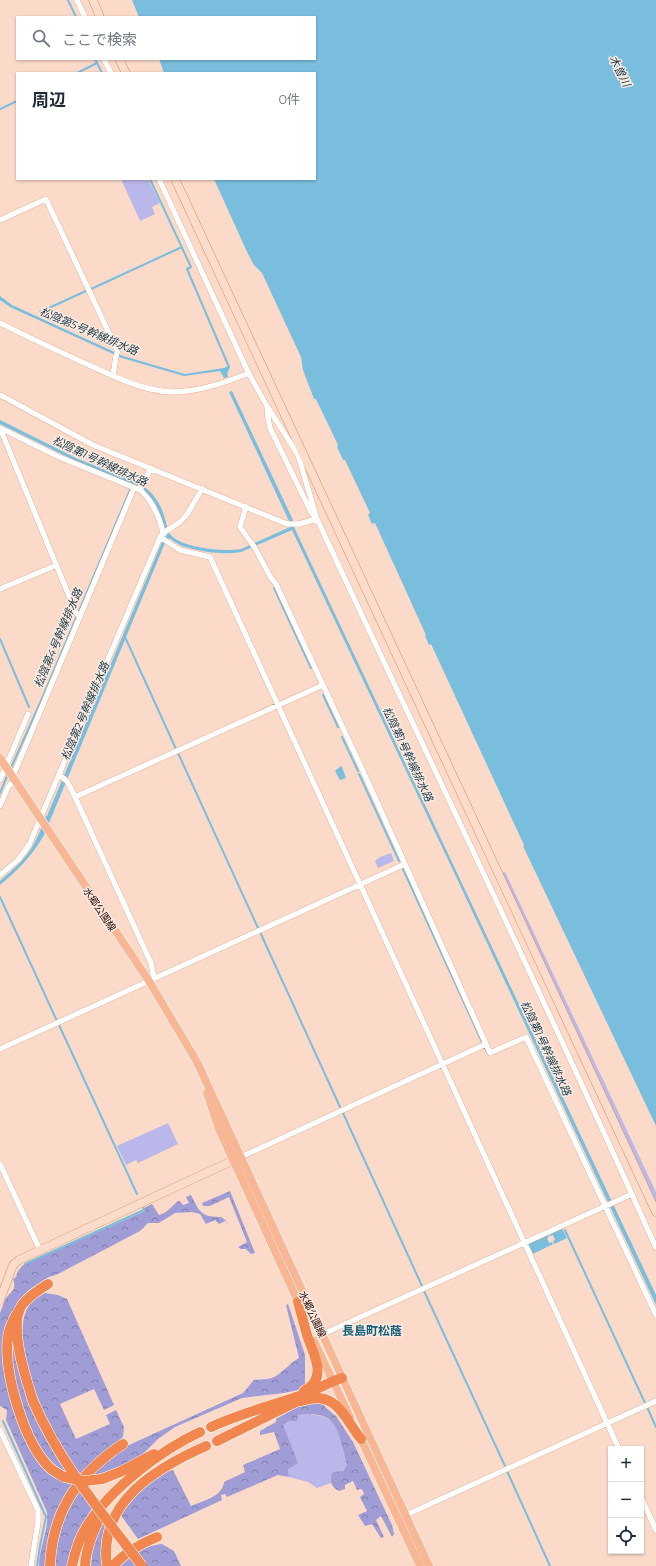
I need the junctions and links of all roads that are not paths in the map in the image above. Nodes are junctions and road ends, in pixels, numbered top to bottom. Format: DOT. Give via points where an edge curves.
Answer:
graph roads {
  1 [pos="77,0"];
  2 [pos="92,0"];
  3 [pos="85,16"];
  4 [pos="100,16"];
  5 [pos="104,60"];
  6 [pos="120,60"];
  7 [pos="110,72"];
  8 [pos="126,72"];
  9 [pos="160,180"];
  10 [pos="175,180"];
  11 [pos="0,220"];
  12 [pos="0,323"];
  13 [pos="249,373"];
  14 [pos="114,376"];
  15 [pos="0,395"];
  16 [pos="267,406"];
  17 [pos="0,428"];
  18 [pos="300,454"];
  19 [pos="151,468"];
  20 [pos="139,488"];
  21 [pos="203,489"];
  22 [pos="246,507"];
  23 [pos="317,519"];
  24 [pos="162,535"];
  25 [pos="57,565"];
  26 [pos="0,589"];
  27 [pos="79,615"];
  28 [pos="322,685"];
  29 [pos="278,705"];
  30 [pos="28,714"];
  31 [pos="0,758"];
  32 [pos="6,766"];
  33 [pos="60,776"];
  34 [pos="13,777"];
  35 [pos="0,780"];
  36 [pos="76,798"];
  37 [pos="0,806"];
  38 [pos="44,822"];
  39 [pos="405,864"];
  40 [pos="0,875"];
  41 [pos="360,884"];
  42 [pos="152,979"];
  43 [pos="486,1044"];
  44 [pos="0,1049"];
  45 [pos="442,1064"];
  46 [pos="237,1158"];
  47 [pos="0,1164"];
  48 [pos="632,1194"];
  49 [pos="605,1205"];
  50 [pos="656,1212"];
  51 [pos="524,1242"];
  52 [pos="656,1248"];
  53 [pos="40,1250"];
  54 [pos="48,1284"];
  55 [pos="0,1300"];
  56 [pos="298,1302"];
  57 [pos="21,1306"];
  58 [pos="656,1315"];
  59 [pos="322,1334"];
  60 [pos="342,1378"];
  61 [pos="332,1383"];
  62 [pos="656,1401"];
  63 [pos="290,1402"];
  64 [pos="607,1423"];
  65 [pos="211,1427"];
  66 [pos="0,1430"];
  67 [pos="200,1432"];
  68 [pos="187,1438"];
  69 [pos="361,1439"];
  70 [pos="217,1441"];
  71 [pos="123,1444"];
  72 [pos="206,1446"];
  73 [pos="618,1446"];
  74 [pos="116,1492"];
  75 [pos="644,1504"];
  76 [pos="406,1515"];
  77 [pos="656,1530"];
  78 [pos="157,1537"];
  79 [pos="109,1564"];
  80 [pos="31,1566"];
  81 [pos="50,1566"];
  82 [pos="72,1566"];
  83 [pos="85,1566"];
  84 [pos="142,1566"];
  85 [pos="420,1566"];
  86 [pos="429,1566"];
  1 -- 3 [label="street"];
  2 -- 4 [label="street"];
  5 -- 7 [label="street"];
  6 -- 8 [label="street"];
  9 -- 13 [label="street"];
  10 -- 18 [label="street"];
  11 -- 14 [label="street" via="46,199 118,350"];
  12 -- 14 [label="street"];
  13 -- 14 [label="street" via="225,383 173,392 147,388"];
  13 -- 16 [label="street"];
  15 -- 19 [label="street" via="93,445"];
  16 -- 18 [label="street"];
  16 -- 23 [label="street" via="270,428 311,512"];
  17 -- 20 [label="street" via="59,457"];
  17 -- 25 [label="street"];
  18 -- 23 [label="street"];
  18 -- 50 [label="street"];
  19 -- 20 [label="street"];
  19 -- 21 [label="street"];
  20 -- 24 [label="street" via="156,511"];
  20 -- 27 [label="street"];
  21 -- 22 [label="street"];
  21 -- 24 [label="street" via="189,512"];
  22 -- 23 [label="street" via="288,524"];
  22 -- 28 [label="street" via="240,527 276,584"];
  23 -- 48 [label="street"];
  24 -- 29 [label="street" via="180,550 210,557"];
  24 -- 33 [label="street"];
  25 -- 26 [label="street"];
  25 -- 27 [label="street"];
  27 -- 34 [label="street"];
  28 -- 29 [label="street"];
  28 -- 39 [label="street"];
  29 -- 36 [label="street"];
  29 -- 41 [label="street"];
  30 -- 32 [label="street"];
  31 -- 32 [label="main road, 水郷公園線"];
  32 -- 34 [label="main road, 水郷公園線"];
  32 -- 35 [label="street"];
  33 -- 36 [label="street" via="68,780"];
  33 -- 38 [label="street"];
  34 -- 37 [label="street"];
  34 -- 38 [label="main road, 水郷公園線"];
  36 -- 42 [label="street" via="151,963"];
  38 -- 40 [label="street" via="18,860"];
  38 -- 42 [label="main road, 水郷公園線"];
  39 -- 41 [label="street"];
  39 -- 43 [label="street"];
  41 -- 42 [label="street"];
  41 -- 45 [label="street"];
  42 -- 44 [label="street"];
  42 -- 46 [label="main road, 水郷公園線" via="197,1062"];
  43 -- 45 [label="street"];
  43 -- 49 [label="street" via="490,1053 526,1037"];
  45 -- 46 [label="street"];
  45 -- 51 [label="street"];
  46 -- 53 [label="street"];
  46 -- 56 [label="main road, 水郷公園線"];
  46 -- 59 [label="main road, 水郷公園線"];
  47 -- 53 [label="street"];
  48 -- 49 [label="street"];
  48 -- 52 [label="street"];
  49 -- 51 [label="street"];
  49 -- 58 [label="street"];
  51 -- 59 [label="street"];
  51 -- 64 [label="street"];
  53 -- 55 [label="street" via="13,1265"];
  54 -- 57 [label="highway" via="33,1293"];
  56 -- 61 [label="main road, 水郷公園線"];
  56 -- 63 [label="highway" via="307,1336 317,1360 317,1374 312,1385"];
  57 -- 68 [label="highway, bridge" via="12,1323 6,1349 10,1380 24,1424 49,1467 64,1477 84,1481 102,1479"];
  57 -- 84 [label="highway, bridge" via="18,1322 19,1348 33,1401 42,1421 66,1464"];
  59 -- 60 [label="main road, 水郷公園線"];
  60 -- 61 [label="highway"];
  60 -- 76 [label="main road, 水郷公園線"];
  61 -- 63 [label="highway"];
  61 -- 69 [label="main road, 水郷公園線"];
  62 -- 64 [label="street"];
  63 -- 65 [label="highway" via="225,1420"];
  63 -- 69 [label="highway" via="318,1397 330,1400 340,1408"];
  63 -- 70 [label="highway"];
  64 -- 73 [label="street"];
  64 -- 76 [label="street"];
  66 -- 80 [label="street" via="38,1510"];
  67 -- 68 [label="highway"];
  68 -- 74 [label="highway" via="140,1471"];
  69 -- 85 [label="main road, 水郷公園線"];
  71 -- 81 [label="highway" via="96,1464 75,1489 56,1532"];
  72 -- 79 [label="highway" via="163,1469 131,1493 111,1525 107,1541"];
  74 -- 82 [label="highway" via="86,1527"];
  74 -- 83 [label="highway" via="97,1522"];
  75 -- 77 [label="street"];
  76 -- 86 [label="main road, 水郷公園線"];
  78 -- 79 [label="highway"];
}
